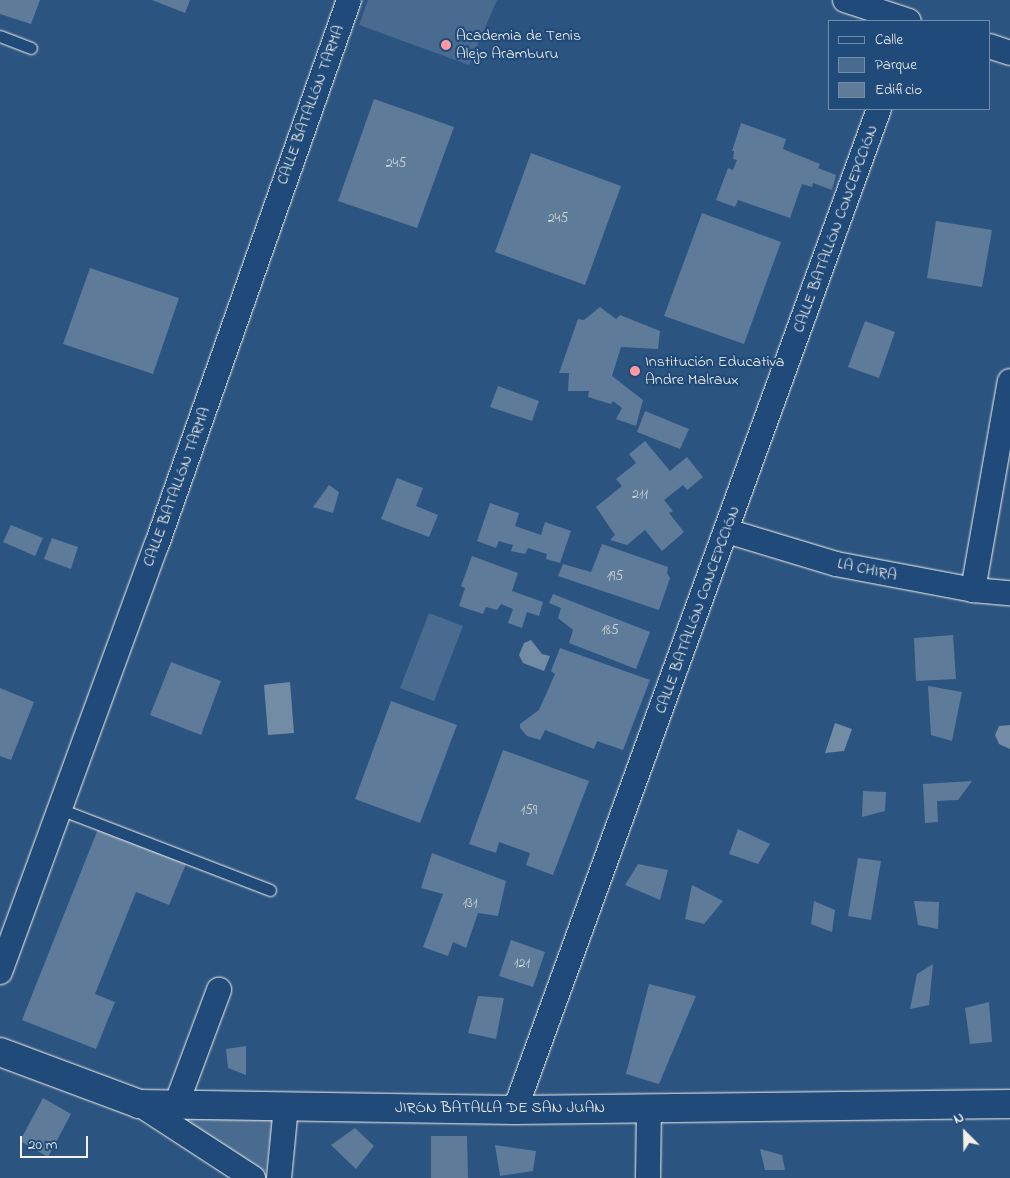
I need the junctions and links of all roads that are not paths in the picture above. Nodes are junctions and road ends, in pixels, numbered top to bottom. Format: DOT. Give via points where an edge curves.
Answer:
graph roads {
  1 [pos="349,0"];
  2 [pos="845,0"];
  3 [pos="906,20"];
  4 [pos="0,36"];
  5 [pos="990,46"];
  6 [pos="31,48"];
  7 [pos="1010,53"];
  8 [pos="879,110"];
  9 [pos="1010,382"];
  10 [pos="1008,409"];
  11 [pos="727,531"];
  12 [pos="973,590"];
  13 [pos="1010,593"];
  14 [pos="60,809"];
  15 [pos="270,890"];
  16 [pos="0,972"];
  17 [pos="219,990"];
  18 [pos="0,1052"];
  19 [pos="139,1104"];
  20 [pos="1010,1104"];
  21 [pos="176,1105"];
  22 [pos="286,1107"];
  23 [pos="649,1107"];
  24 [pos="515,1110"];
  25 [pos="253,1178"];
  26 [pos="279,1178"];
  27 [pos="648,1178"];
  1 -- 14 [label="street, CALLE BATALLÓN TARMA"];
  2 -- 3 [label="street"];
  4 -- 6 [label="lane"];
  5 -- 7 [label="street"];
  8 -- 11 [label="street, CALLE BATALLÓN CONCEPCCIÓN"];
  9 -- 10 [label="street"];
  10 -- 12 [label="street"];
  11 -- 12 [label="street, LA CHIRA" via="836,564"];
  11 -- 24 [label="street, CALLE BATALLÓN CONCEPCCIÓN"];
  12 -- 13 [label="street, LA CHIRA"];
  14 -- 15 [label="lane"];
  14 -- 16 [label="street, CALLE BATALLÓN TARMA"];
  17 -- 21 [label="street"];
  18 -- 19 [label="street, JIRÓN BATALLA DE SAN JUAN"];
  19 -- 21 [label="street, JIRÓN BATALLA DE SAN JUAN"];
  19 -- 25 [label="street"];
  20 -- 23 [label="street, JIRÓN BATALLA DE SAN JUAN"];
  21 -- 22 [label="street, JIRÓN BATALLA DE SAN JUAN"];
  22 -- 24 [label="street, JIRÓN BATALLA DE SAN JUAN"];
  22 -- 26 [label="street"];
  23 -- 24 [label="street, JIRÓN BATALLA DE SAN JUAN"];
  23 -- 27 [label="street"];
}
